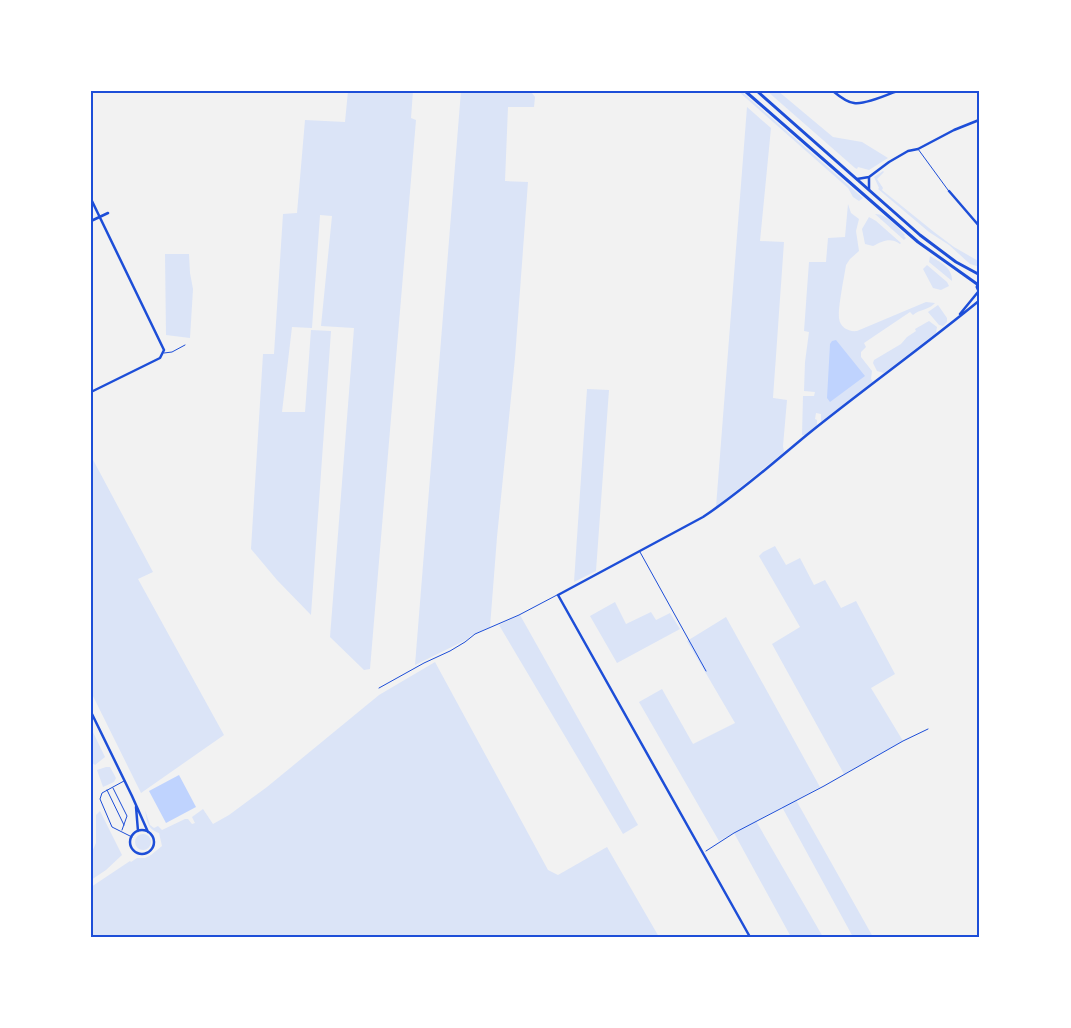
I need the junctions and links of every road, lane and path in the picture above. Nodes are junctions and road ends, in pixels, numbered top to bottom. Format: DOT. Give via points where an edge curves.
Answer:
graph roads {
  1 [pos="745,91"];
  2 [pos="757,91"];
  3 [pos="833,91"];
  4 [pos="897,91"];
  5 [pos="980,122"];
  6 [pos="918,149"];
  7 [pos="868,177"];
  8 [pos="857,178"];
  9 [pos="869,189"];
  10 [pos="949,190"];
  11 [pos="91,199"];
  12 [pos="108,213"];
  13 [pos="100,217"];
  14 [pos="91,221"];
  15 [pos="980,227"];
  16 [pos="980,277"];
  17 [pos="977,284"];
  18 [pos="979,293"];
  19 [pos="980,300"];
  20 [pos="958,317"];
  21 [pos="185,345"];
  22 [pos="164,353"];
  23 [pos="91,392"];
  24 [pos="639,551"];
  25 [pos="558,595"];
  26 [pos="706,671"];
  27 [pos="379,688"];
  28 [pos="91,712"];
  29 [pos="928,729"];
  30 [pos="125,781"];
  31 [pos="112,787"];
  32 [pos="107,790"];
  33 [pos="136,806"];
  34 [pos="124,826"];
  35 [pos="122,830"];
  36 [pos="138,831"];
  37 [pos="148,832"];
  38 [pos="132,837"];
  39 [pos="704,854"];
  40 [pos="750,937"];
  1 -- 17 [label="street" via="925,247"];
  2 -- 8 [label="street"];
  3 -- 4 [label="street" via="847,101 859,103"];
  5 -- 6 [label="street" via="954,130"];
  6 -- 7 [label="street" via="908,151"];
  6 -- 10 [label="lane"];
  7 -- 8 [label="street"];
  7 -- 9 [label="street"];
  8 -- 9 [label="street"];
  9 -- 16 [label="street" via="932,245"];
  10 -- 15 [label="street"];
  11 -- 13 [label="street"];
  12 -- 13 [label="street"];
  13 -- 14 [label="street"];
  13 -- 22 [label="street"];
  16 -- 17 [label="street"];
  17 -- 18 [label="street"];
  18 -- 20 [label="street"];
  19 -- 20 [label="street"];
  20 -- 24 [label="street" via="722,504"];
  21 -- 22 [label="lane"];
  22 -- 23 [label="street"];
  24 -- 25 [label="street"];
  24 -- 26 [label="lane"];
  25 -- 27 [label="lane" via="475,634 450,651"];
  25 -- 39 [label="street"];
  28 -- 30 [label="street"];
  29 -- 39 [label="path" via="734,833"];
  30 -- 31 [label="lane"];
  30 -- 33 [label="street"];
  31 -- 32 [label="lane"];
  31 -- 34 [label="lane" via="126,814"];
  32 -- 34 [label="lane"];
  32 -- 35 [label="lane" via="100,795 103,808 112,827"];
  33 -- 36 [label="street"];
  33 -- 37 [label="street"];
  34 -- 35 [label="lane"];
  35 -- 38 [label="lane"];
  36 -- 37 [label="street"];
  36 -- 38 [label="street"];
  37 -- 38 [label="street" via="154,842 146,854 133,850"];
  39 -- 40 [label="street"];
}
